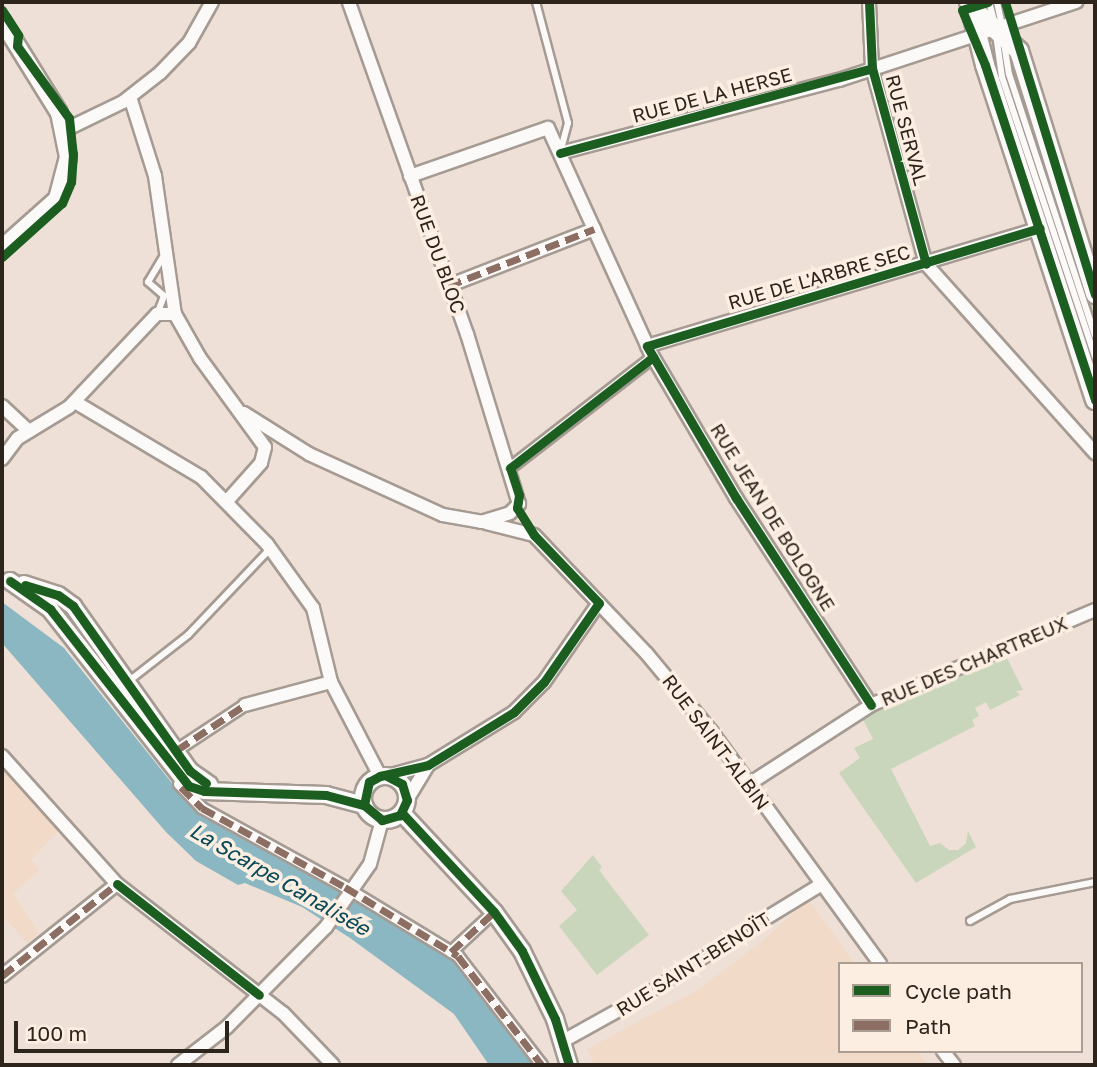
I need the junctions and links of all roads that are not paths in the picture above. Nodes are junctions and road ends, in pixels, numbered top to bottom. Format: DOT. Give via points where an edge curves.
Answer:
graph roads {
  1 [pos="212,2"];
  2 [pos="349,2"];
  3 [pos="536,2"];
  4 [pos="869,2"];
  5 [pos="989,2"];
  6 [pos="998,2"];
  7 [pos="1076,2"];
  8 [pos="970,5"];
  9 [pos="2,21"];
  10 [pos="994,30"];
  11 [pos="872,68"];
  12 [pos="130,97"];
  13 [pos="65,130"];
  14 [pos="560,153"];
  15 [pos="410,176"];
  16 [pos="1040,228"];
  17 [pos="594,229"];
  18 [pos="2,248"];
  19 [pos="164,253"];
  20 [pos="926,264"];
  21 [pos="148,282"];
  22 [pos="168,285"];
  23 [pos="448,286"];
  24 [pos="1095,294"];
  25 [pos="157,314"];
  26 [pos="175,314"];
  27 [pos="1095,335"];
  28 [pos="650,351"];
  29 [pos="1095,358"];
  30 [pos="1095,400"];
  31 [pos="75,402"];
  32 [pos="2,406"];
  33 [pos="244,413"];
  34 [pos="29,431"];
  35 [pos="1095,453"];
  36 [pos="2,458"];
  37 [pos="510,468"];
  38 [pos="228,500"];
  39 [pos="481,522"];
  40 [pos="270,548"];
  41 [pos="5,576"];
  42 [pos="599,603"];
  43 [pos="1095,610"];
  44 [pos="129,681"];
  45 [pos="331,682"];
  46 [pos="245,705"];
  47 [pos="871,705"];
  48 [pos="177,750"];
  49 [pos="2,756"];
  50 [pos="428,765"];
  51 [pos="178,775"];
  52 [pos="379,778"];
  53 [pos="749,784"];
  54 [pos="226,790"];
  55 [pos="326,795"];
  56 [pos="364,805"];
  57 [pos="405,806"];
  58 [pos="382,820"];
  59 [pos="1095,882"];
  60 [pos="117,884"];
  61 [pos="822,884"];
  62 [pos="352,891"];
  63 [pos="494,912"];
  64 [pos="768,918"];
  65 [pos="970,921"];
  66 [pos="452,952"];
  67 [pos="879,962"];
  68 [pos="2,976"];
  69 [pos="259,995"];
  70 [pos="635,1001"];
  71 [pos="563,1041"];
  72 [pos="178,1065"];
  73 [pos="333,1065"];
  74 [pos="542,1065"];
  75 [pos="569,1065"];
  1 -- 12 [label="street" via="183,51"];
  2 -- 15 [label="street, RUE DU BLOC"];
  3 -- 14 [label="lane" via="568,123"];
  4 -- 11 [label="street, RUE SERVAL"];
  5 -- 10 [label="lane"];
  6 -- 10 [label="lane"];
  7 -- 10 [label="street, RUE DE LA HERSE"];
  8 -- 10 [label="main road"];
  9 -- 13 [label="street"];
  10 -- 11 [label="street, RUE DE LA HERSE"];
  10 -- 16 [label="main road"];
  10 -- 24 [label="main road" via="1019,51"];
  10 -- 27 [label="lane"];
  10 -- 29 [label="lane" via="1000,70"];
  11 -- 14 [label="street, RUE DE LA HERSE"];
  11 -- 20 [label="street, RUE SERVAL"];
  12 -- 13 [label="street"];
  12 -- 19 [label="street" via="155,176"];
  13 -- 18 [label="street" via="68,157 61,193"];
  14 -- 15 [label="street, RUE JEAN DE BOLOGNE" via="548,128"];
  14 -- 17 [label="street, RUE JEAN DE BOLOGNE"];
  15 -- 23 [label="street, RUE DU BLOC"];
  16 -- 20 [label="street, RUE DE L'ARBRE SEC"];
  16 -- 30 [label="main road"];
  17 -- 23 [label="street"];
  17 -- 28 [label="street, RUE JEAN DE BOLOGNE"];
  19 -- 21 [label="lane"];
  19 -- 22 [label="street"];
  20 -- 28 [label="street, RUE DE L'ARBRE SEC"];
  20 -- 35 [label="street, RUE SERVAL"];
  21 -- 22 [label="lane"];
  21 -- 25 [label="lane" via="165,299"];
  22 -- 26 [label="street"];
  23 -- 37 [label="street, RUE DU BLOC"];
  25 -- 26 [label="street"];
  25 -- 31 [label="street"];
  26 -- 33 [label="street" via="200,358"];
  28 -- 37 [label="street"];
  28 -- 47 [label="street, RUE JEAN DE BOLOGNE" via="743,509"];
  31 -- 34 [label="street"];
  31 -- 38 [label="street" via="178,462"];
  32 -- 34 [label="street"];
  33 -- 38 [label="street" via="265,453"];
  33 -- 39 [label="street" via="309,454 417,505"];
  34 -- 36 [label="street"];
  37 -- 39 [label="street, RUE DU BLOC" via="519,495 517,508"];
  38 -- 40 [label="street"];
  39 -- 42 [label="street, RUE SAINT-ALBIN" via="534,535"];
  40 -- 44 [label="lane" via="188,635"];
  40 -- 45 [label="street" via="313,608"];
  41 -- 44 [label="street" via="67,601"];
  41 -- 51 [label="street" via="50,609"];
  42 -- 50 [label="street" via="520,708"];
  42 -- 53 [label="street, RUE SAINT-ALBIN" via="683,695"];
  43 -- 47 [label="street, RUE DES CHARTREUX"];
  44 -- 48 [label="street"];
  45 -- 46 [label="street"];
  45 -- 52 [label="street"];
  46 -- 48 [label="street"];
  47 -- 53 [label="street, RUE DES CHARTREUX"];
  48 -- 54 [label="street" via="198,779"];
  49 -- 60 [label="street"];
  50 -- 52 [label="street"];
  50 -- 57 [label="street"];
  51 -- 54 [label="street" via="204,792"];
  51 -- 62 [label="street" via="176,781 202,808"];
  52 -- 55 [label="street"];
  52 -- 56 [label="street"];
  52 -- 57 [label="street" via="402,783"];
  53 -- 61 [label="street, RUE SAINT-ALBIN"];
  54 -- 55 [label="street"];
  55 -- 56 [label="street"];
  56 -- 58 [label="street"];
  57 -- 58 [label="street"];
  57 -- 63 [label="street"];
  58 -- 62 [label="street" via="374,855"];
  59 -- 65 [label="lane" via="1010,899"];
  60 -- 68 [label="street"];
  60 -- 69 [label="street"];
  61 -- 64 [label="street, RUE SAINT-BENOÏT"];
  61 -- 67 [label="street, RUE SAINT-ALBIN"];
  62 -- 66 [label="street"];
  62 -- 69 [label="street" via="326,927"];
  63 -- 66 [label="street"];
  63 -- 71 [label="street" via="533,969"];
  64 -- 70 [label="street, RUE SAINT-BENOÏT"];
  66 -- 74 [label="street" via="464,961"];
  69 -- 72 [label="street"];
  69 -- 73 [label="street"];
  70 -- 71 [label="street, RUE SAINT-BENOÏT"];
  71 -- 75 [label="street"];
}
